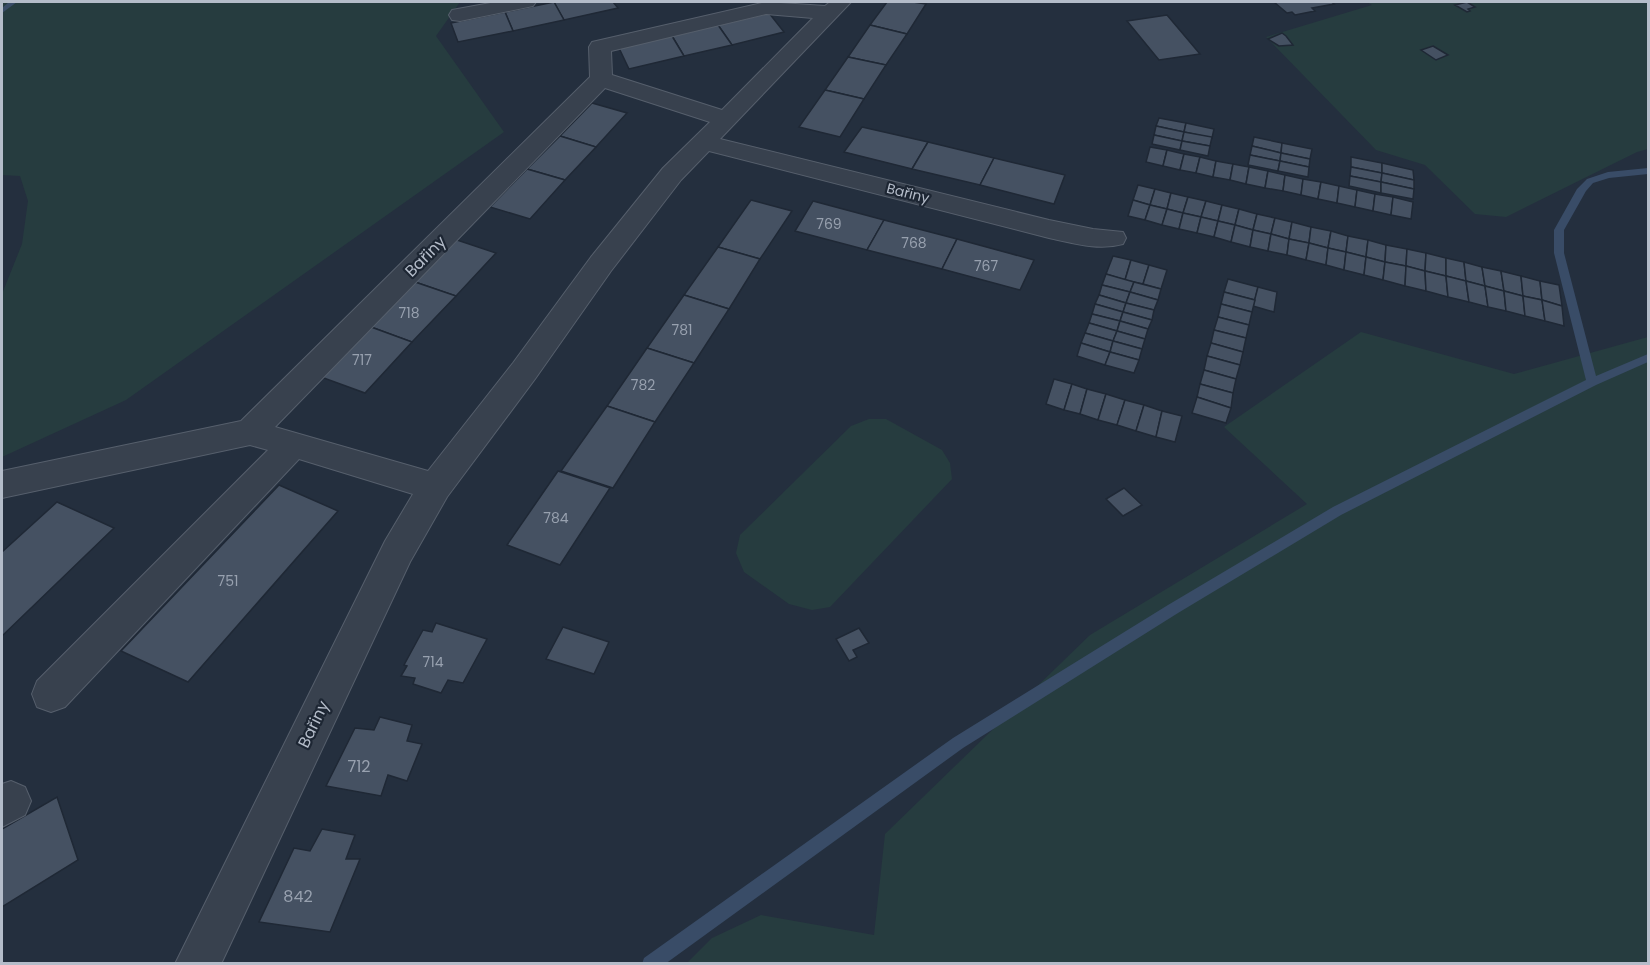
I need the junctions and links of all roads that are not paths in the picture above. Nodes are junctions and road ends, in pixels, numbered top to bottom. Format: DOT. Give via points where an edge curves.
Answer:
graph roads {
  1 [pos="526,2"];
  2 [pos="835,7"];
  3 [pos="460,15"];
  4 [pos="601,80"];
  5 [pos="726,119"];
  6 [pos="703,142"];
  7 [pos="1113,238"];
  8 [pos="250,432"];
  9 [pos="293,445"];
  10 [pos="2,484"];
  11 [pos="435,488"];
  12 [pos="51,694"];
  13 [pos="197,963"];
  1 -- 3 [label="street"];
  2 -- 4 [label="street, Bařiny" via="766,9 600,47"];
  2 -- 5 [label="street, Bařiny"];
  4 -- 5 [label="street"];
  4 -- 8 [label="street, Bařiny"];
  5 -- 6 [label="street, Bařiny"];
  6 -- 7 [label="street, Bařiny" via="1049,229"];
  6 -- 11 [label="street, Bařiny" via="672,174 602,264"];
  8 -- 9 [label="street"];
  8 -- 10 [label="street"];
  9 -- 11 [label="street"];
  9 -- 12 [label="street"];
  11 -- 13 [label="street, Bařiny" via="397,552"];
}
